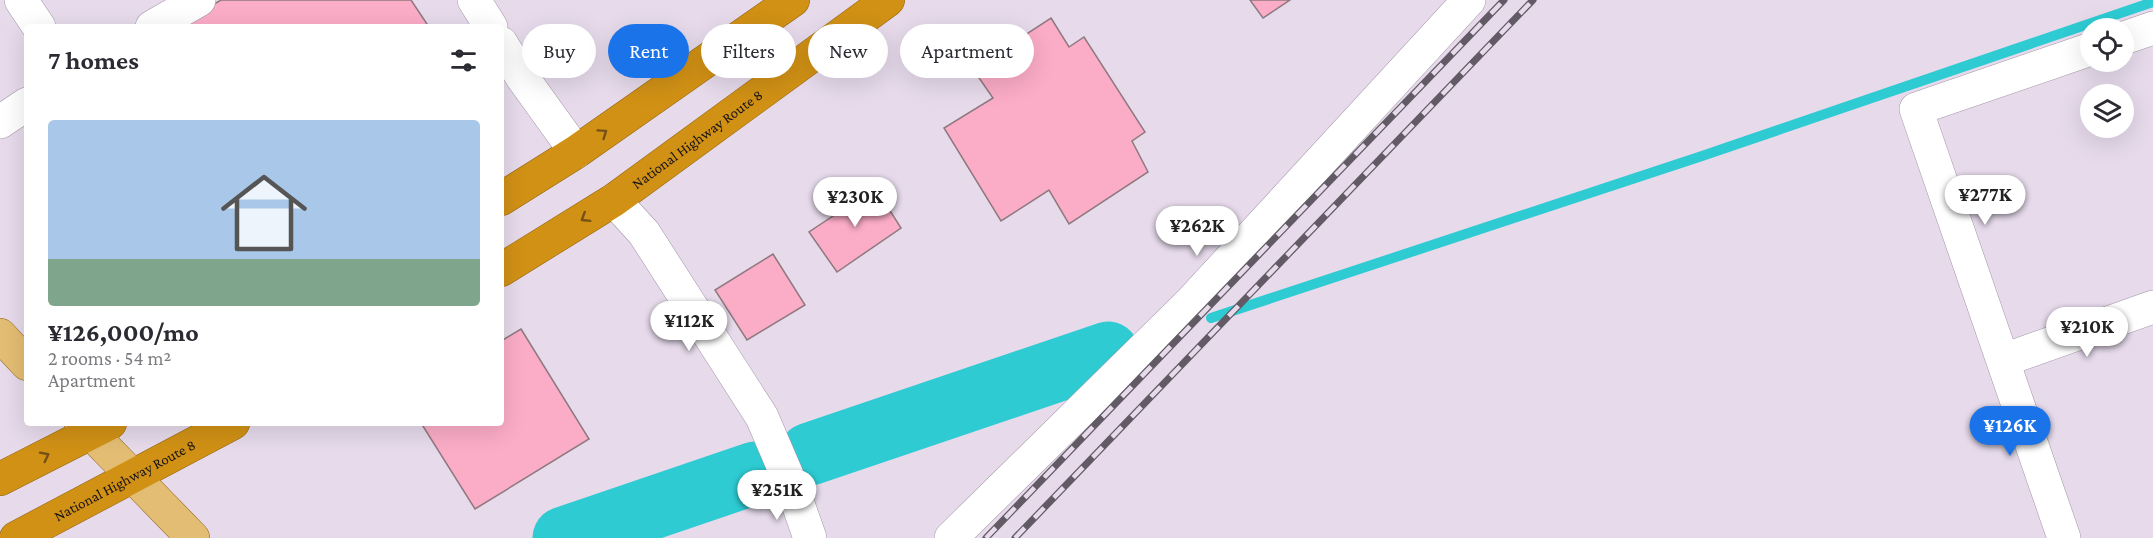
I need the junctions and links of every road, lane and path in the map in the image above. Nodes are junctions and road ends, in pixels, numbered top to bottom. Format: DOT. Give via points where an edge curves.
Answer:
graph roads {
  1 [pos="21,0"];
  2 [pos="199,0"];
  3 [pos="474,0"];
  4 [pos="793,0"];
  5 [pos="888,0"];
  6 [pos="1468,0"];
  7 [pos="37,24"];
  8 [pos="157,24"];
  9 [pos="489,24"];
  10 [pos="2153,28"];
  11 [pos="2134,35"];
  12 [pos="504,48"];
  13 [pos="2080,53"];
  14 [pos="24,106"];
  15 [pos="0,122"];
  16 [pos="576,152"];
  17 [pos="504,197"];
  18 [pos="614,200"];
  19 [pos="504,268"];
  20 [pos="2153,307"];
  21 [pos="0,335"];
  22 [pos="2004,360"];
  23 [pos="24,361"];
  24 [pos="93,426"];
  25 [pos="227,426"];
  26 [pos="132,477"];
  27 [pos="0,479"];
  28 [pos="16,538"];
  29 [pos="193,538"];
  30 [pos="810,538"];
  31 [pos="951,538"];
  32 [pos="2064,538"];
  1 -- 7 [label="street"];
  2 -- 8 [label="street"];
  3 -- 9 [label="street"];
  16 -- 4 [label="highway, one-way"];
  5 -- 18 [label="highway, National Highway Route 8"];
  6 -- 31 [label="street" via="1191,302"];
  10 -- 11 [label="street"];
  12 -- 16 [label="street"];
  13 -- 22 [label="street" via="1916,109"];
  14 -- 15 [label="street"];
  16 -- 17 [label="highway"];
  18 -- 19 [label="highway, National Highway Route 8, one-way"];
  18 -- 30 [label="street" via="644,233 762,417"];
  20 -- 22 [label="street"];
  21 -- 23 [label="main road"];
  22 -- 32 [label="street"];
  24 -- 26 [label="main road"];
  27 -- 24 [label="highway, one-way"];
  25 -- 26 [label="highway, National Highway Route 8"];
  26 -- 28 [label="highway, National Highway Route 8"];
  26 -- 29 [label="main road"];
}
